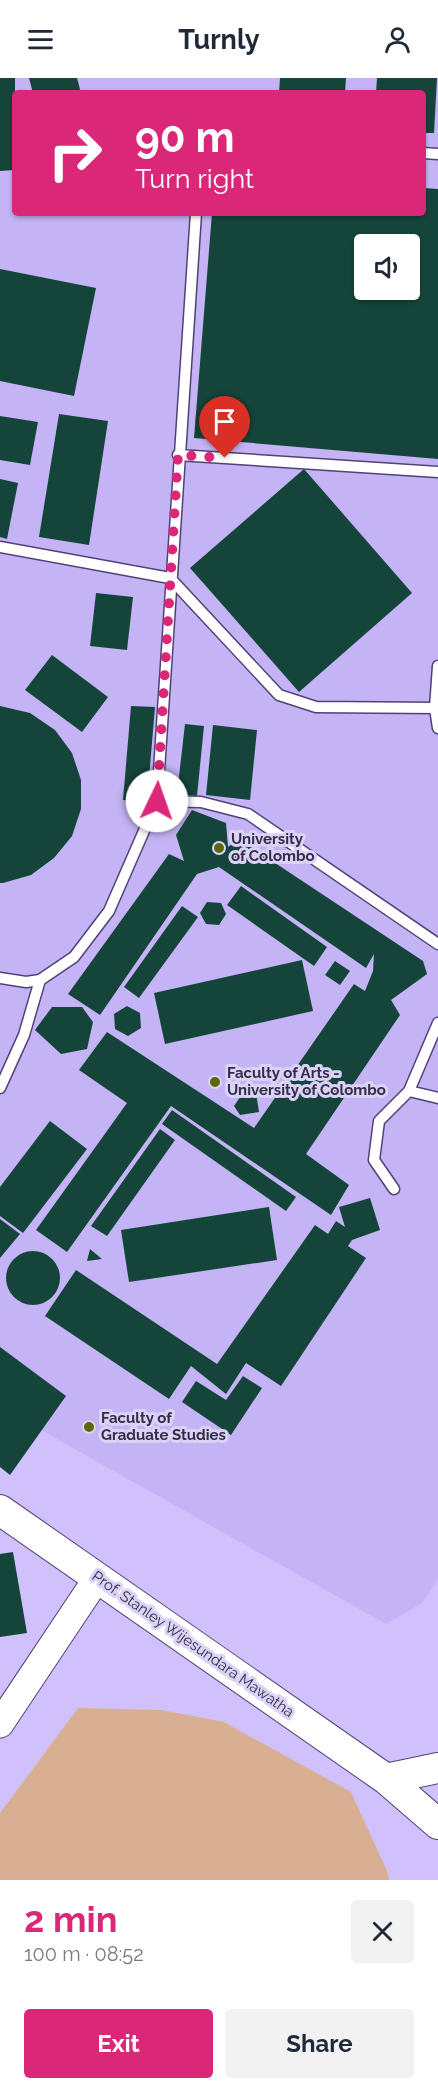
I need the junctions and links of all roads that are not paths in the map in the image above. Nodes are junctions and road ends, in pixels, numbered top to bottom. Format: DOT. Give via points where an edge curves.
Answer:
graph roads {
  1 [pos="196,216"];
  2 [pos="178,455"];
  3 [pos="438,472"];
  4 [pos="0,547"];
  5 [pos="170,578"];
  6 [pos="438,666"];
  7 [pos="437,708"];
  8 [pos="438,728"];
  9 [pos="157,801"];
  10 [pos="438,944"];
  11 [pos="0,978"];
  12 [pos="40,980"];
  13 [pos="438,1023"];
  14 [pos="0,1088"];
  15 [pos="409,1091"];
  16 [pos="438,1098"];
  17 [pos="394,1189"];
  18 [pos="0,1510"];
  19 [pos="98,1577"];
  20 [pos="0,1724"];
  21 [pos="438,1768"];
  22 [pos="386,1779"];
  23 [pos="438,1824"];
  1 -- 2 [label="lane"];
  2 -- 3 [label="lane"];
  2 -- 5 [label="lane"];
  4 -- 5 [label="lane"];
  5 -- 7 [label="lane" via="279,695 316,707"];
  5 -- 9 [label="lane"];
  6 -- 7 [label="lane"];
  7 -- 8 [label="lane"];
  9 -- 10 [label="lane" via="201,802 248,814"];
  9 -- 12 [label="lane" via="109,911 74,957"];
  11 -- 12 [label="lane"];
  12 -- 14 [label="lane" via="24,1035"];
  13 -- 15 [label="lane"];
  15 -- 16 [label="lane"];
  15 -- 17 [label="lane" via="379,1121 374,1160"];
  18 -- 19 [label="main road, Prof. Stanley Wijesundara Mawatha"];
  19 -- 20 [label="street"];
  19 -- 22 [label="main road, Prof. Stanley Wijesundara Mawatha"];
  21 -- 22 [label="main road"];
  22 -- 23 [label="main road, Prof. Stanley Wijesundara Mawatha"];
}
